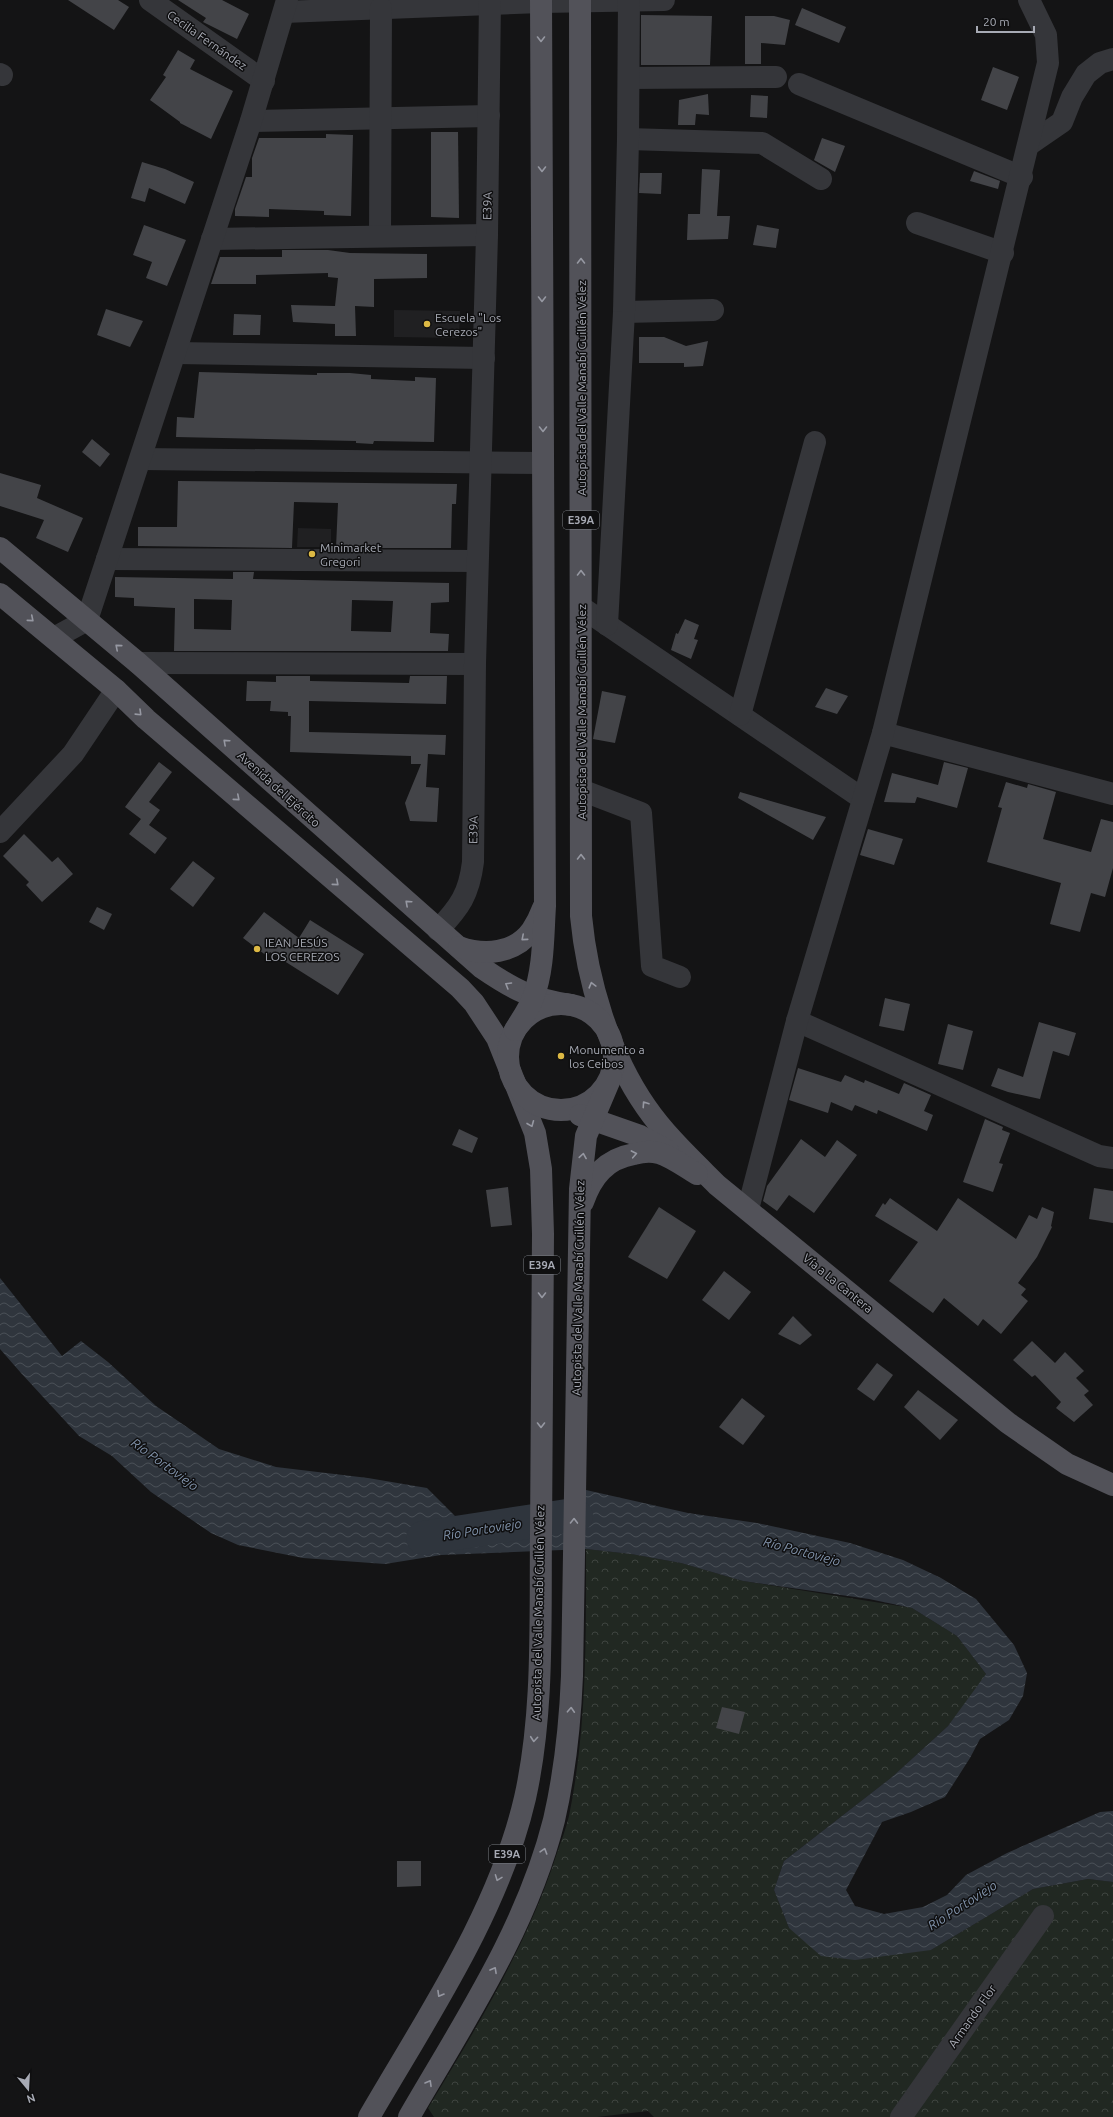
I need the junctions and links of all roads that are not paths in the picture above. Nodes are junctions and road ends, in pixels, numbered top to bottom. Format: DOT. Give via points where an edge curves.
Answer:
graph roads {
  1 [pos="150,0"];
  2 [pos="664,0"];
  3 [pos="1029,0"];
  4 [pos="541,1"];
  5 [pos="580,1"];
  6 [pos="629,1"];
  7 [pos="490,2"];
  8 [pos="285,6"];
  9 [pos="381,8"];
  10 [pos="1113,59"];
  11 [pos="776,77"];
  12 [pos="629,78"];
  13 [pos="264,81"];
  14 [pos="799,84"];
  15 [pos="489,116"];
  16 [pos="380,119"];
  17 [pos="251,121"];
  18 [pos="628,139"];
  19 [pos="1030,144"];
  20 [pos="1022,177"];
  21 [pos="821,179"];
  22 [pos="917,223"];
  23 [pos="487,235"];
  24 [pos="380,236"];
  25 [pos="212,239"];
  26 [pos="1003,253"];
  27 [pos="713,310"];
  28 [pos="624,312"];
  29 [pos="176,353"];
  30 [pos="484,358"];
  31 [pos="815,442"];
  32 [pos="142,459"];
  33 [pos="480,462"];
  34 [pos="543,462"];
  35 [pos="0,548"];
  36 [pos="107,559"];
  37 [pos="477,561"];
  38 [pos="0,594"];
  39 [pos="581,607"];
  40 [pos="87,620"];
  41 [pos="608,625"];
  42 [pos="54,638"];
  43 [pos="138,663"];
  44 [pos="475,664"];
  45 [pos="116,690"];
  46 [pos="740,715"];
  47 [pos="883,733"];
  48 [pos="581,790"];
  49 [pos="1113,794"];
  50 [pos="863,799"];
  51 [pos="0,832"];
  52 [pos="545,906"];
  53 [pos="438,930"];
  54 [pos="458,947"];
  55 [pos="680,977"];
  56 [pos="534,998"];
  57 [pos="571,1005"];
  58 [pos="797,1021"];
  59 [pos="515,1030"];
  60 [pos="610,1035"];
  61 [pos="511,1075"];
  62 [pos="611,1077"];
  63 [pos="555,1110"];
  64 [pos="592,1118"];
  65 [pos="1113,1158"];
  66 [pos="717,1185"];
  67 [pos="748,1209"];
  68 [pos="578,1222"];
  69 [pos="1113,1485"];
  70 [pos="1043,1916"];
  71 [pos="369,2117"];
  72 [pos="409,2117"];
  73 [pos="901,2117"];
  1 -- 13 [label="street, Cecilia Fernández"];
  2 -- 6 [label="street"];
  3 -- 19 [label="street" via="1046,35 1048,63"];
  4 -- 5 [label="street"];
  4 -- 7 [label="street"];
  4 -- 34 [label="main road, E39A, one-way"];
  5 -- 6 [label="street"];
  39 -- 5 [label="main road, Autopista del Valle Manabí Guillén Vélez / E39A, one-way"];
  6 -- 12 [label="street"];
  7 -- 9 [label="street"];
  7 -- 15 [label="street, E39A"];
  8 -- 9 [label="street"];
  8 -- 13 [label="street"];
  9 -- 16 [label="street"];
  10 -- 19 [label="street" via="1100,63 1086,74 1072,97 1062,122"];
  11 -- 12 [label="street"];
  12 -- 18 [label="street"];
  13 -- 17 [label="street"];
  14 -- 20 [label="street"];
  15 -- 16 [label="street"];
  15 -- 23 [label="street, E39A"];
  16 -- 17 [label="street"];
  16 -- 24 [label="street"];
  17 -- 25 [label="street"];
  18 -- 21 [label="street" via="762,143"];
  18 -- 28 [label="street"];
  19 -- 20 [label="street"];
  20 -- 26 [label="street"];
  22 -- 26 [label="street"];
  23 -- 24 [label="street"];
  23 -- 30 [label="street, E39A"];
  24 -- 25 [label="street"];
  25 -- 29 [label="street"];
  26 -- 47 [label="street"];
  27 -- 28 [label="street"];
  28 -- 41 [label="street"];
  29 -- 30 [label="street"];
  29 -- 32 [label="street"];
  30 -- 33 [label="street, E39A"];
  31 -- 46 [label="street"];
  32 -- 33 [label="street"];
  32 -- 36 [label="street"];
  33 -- 34 [label="street"];
  33 -- 37 [label="street, E39A"];
  34 -- 52 [label="main road, E39A"];
  35 -- 40 [label="main road, Avenida del Ejército"];
  36 -- 37 [label="street"];
  36 -- 40 [label="street"];
  37 -- 44 [label="street, E39A"];
  38 -- 42 [label="main road, one-way"];
  39 -- 41 [label="street"];
  39 -- 48 [label="main road, Autopista del Valle Manabí Guillén Vélez / E39A"];
  40 -- 42 [label="street"];
  43 -- 40 [label="main road, Avenida del Ejército, one-way"];
  41 -- 46 [label="street"];
  42 -- 45 [label="main road"];
  43 -- 44 [label="street"];
  53 -- 43 [label="main road, Avenida del Ejército, one-way"];
  44 -- 53 [label="street, E39A" via="471,881 464,901"];
  45 -- 51 [label="street" via="73,754"];
  45 -- 61 [label="main road, one-way" via="460,988 474,1003 497,1038"];
  46 -- 50 [label="street"];
  47 -- 49 [label="street"];
  47 -- 50 [label="street"];
  48 -- 55 [label="street" via="641,813 652,966"];
  60 -- 48 [label="main road, Autopista del Valle Manabí Guillén Vélez / E39A, one-way" via="599,1007 584,950 581,916"];
  50 -- 58 [label="street"];
  52 -- 54 [label="main road, one-way" via="531,931 510,948 484,953"];
  52 -- 56 [label="main road, E39A" via="541,962"];
  53 -- 54 [label="main road, Avenida del Ejército"];
  56 -- 54 [label="main road, Avenida del Ejército, one-way" via="500,980"];
  56 -- 57 [label="main road, Avenida del Ejército"];
  56 -- 59 [label="main road, E39A"];
  57 -- 59 [label="main road, E39A" via="545,1006 523,1020"];
  57 -- 60 [label="main road, E39A" via="587,1010 601,1021"];
  58 -- 65 [label="street" via="1099,1156"];
  58 -- 67 [label="street"];
  59 -- 61 [label="main road, E39A" via="509,1045"];
  60 -- 62 [label="main road, E39A" via="614,1056"];
  66 -- 60 [label="main road, Vía a La Cantera, one-way" via="675,1142 646,1107 627,1075"];
  61 -- 63 [label="main road, E39A" via="528,1099"];
  61 -- 71 [label="main road, Autopista del Valle Manabí Guillén Vélez / E39A, one-way" via="535,1133 541,1169 543,1228 541,1560 538,1700 533,1749 524,1799 489,1901 468,1946"];
  62 -- 63 [label="main road, E39A" via="605,1087 588,1103"];
  62 -- 64 [label="main road, Autopista del Valle Manabí Guillén Vélez / E39A"];
  63 -- 64 [label="main road"];
  64 -- 66 [label="main road" via="660,1146"];
  68 -- 64 [label="main road, Autopista del Valle Manabí Guillén Vélez / E39A, one-way" via="582,1164 586,1136"];
  66 -- 67 [label="main road, Vía a La Cantera"];
  68 -- 66 [label="main road, one-way" via="589,1185 599,1171 611,1161 626,1155 658,1153"];
  67 -- 69 [label="main road, Vía a La Cantera" via="1008,1423 1067,1464"];
  72 -- 68 [label="main road, Autopista del Valle Manabí Guillén Vélez / E39A, one-way" via="500,1959 524,1907 553,1821 564,1772 570,1733"];
  70 -- 73 [label="street, Armando Flor"];
}
